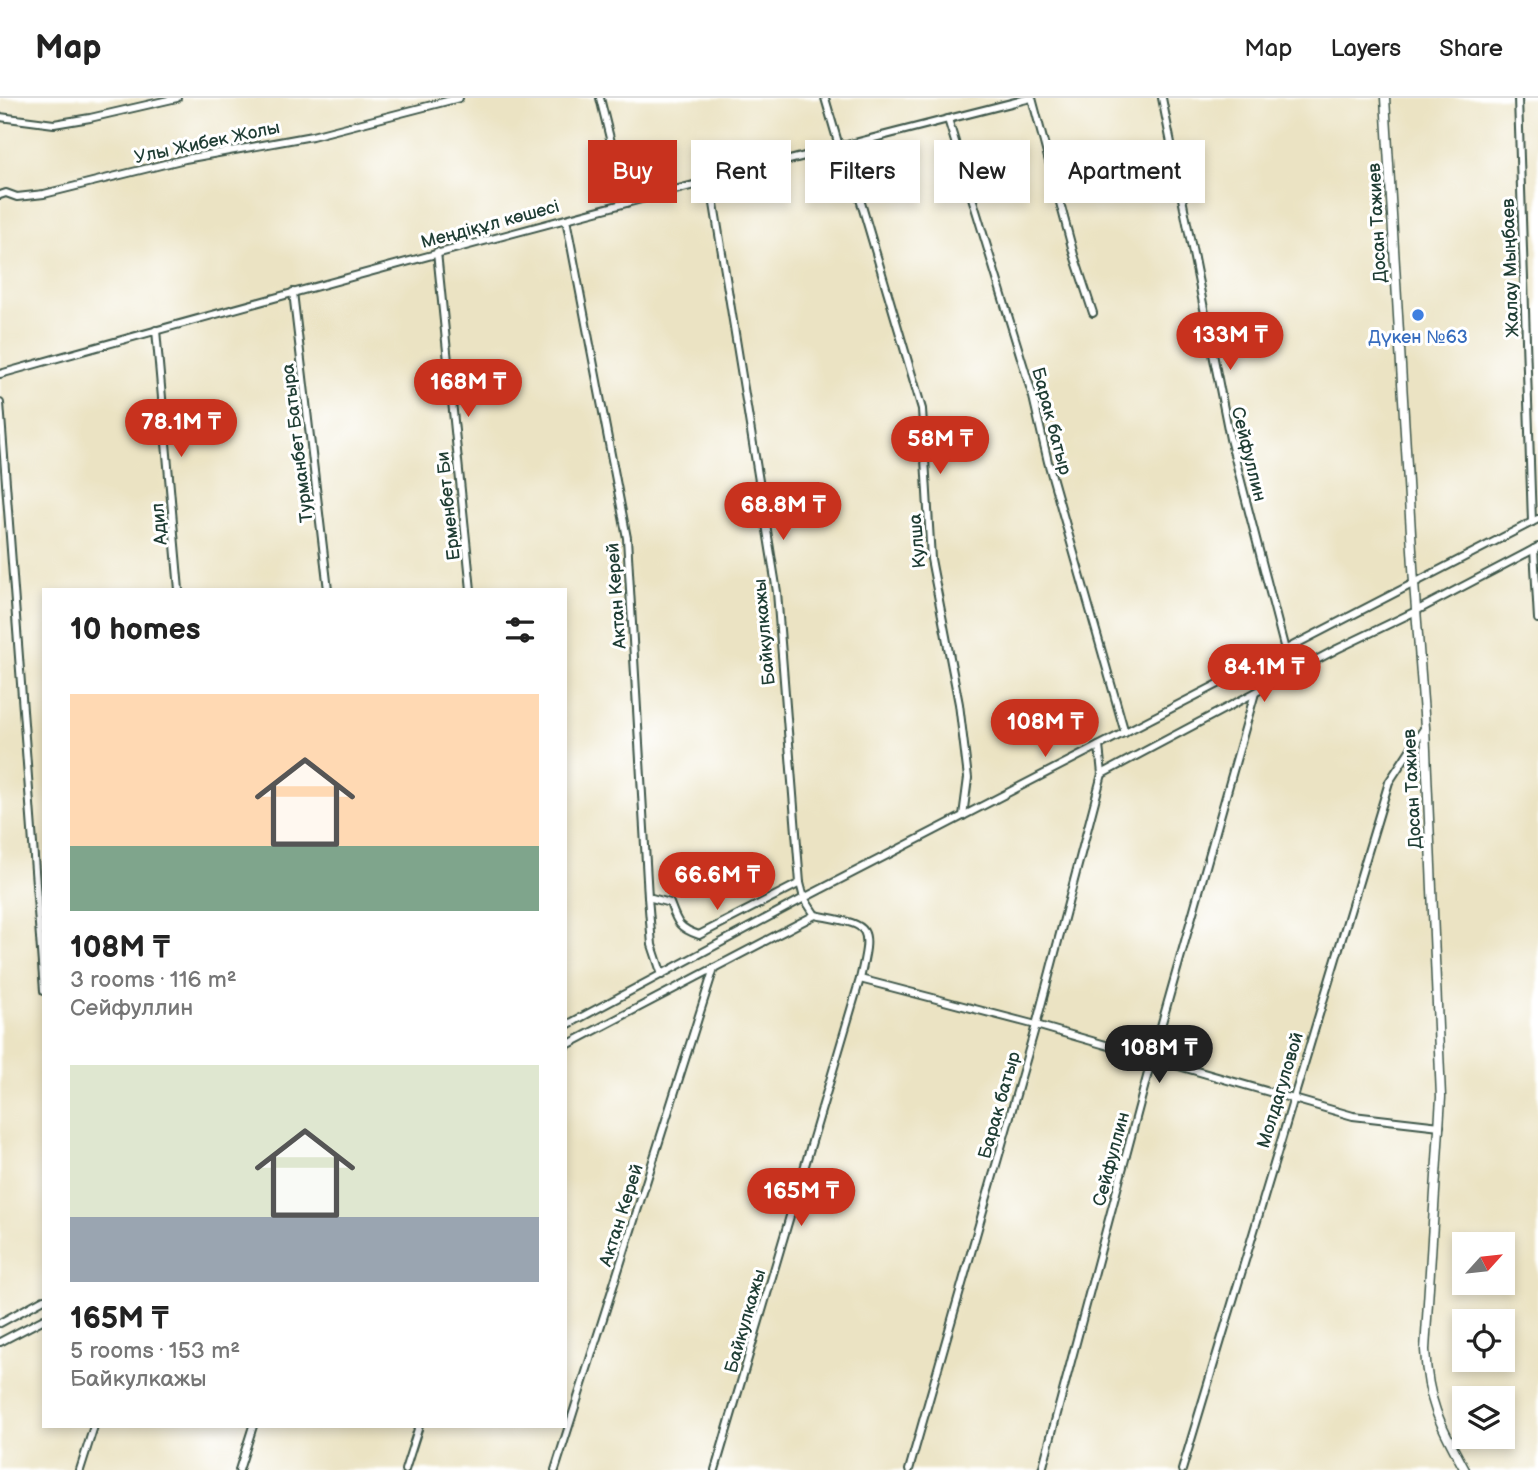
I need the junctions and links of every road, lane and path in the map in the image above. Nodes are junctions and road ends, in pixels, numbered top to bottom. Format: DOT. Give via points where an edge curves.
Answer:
graph roads {
  1 [pos="177,98"];
  2 [pos="460,98"];
  3 [pos="600,98"];
  4 [pos="825,98"];
  5 [pos="1031,98"];
  6 [pos="1162,98"];
  7 [pos="1385,98"];
  8 [pos="1518,98"];
  9 [pos="0,117"];
  10 [pos="948,119"];
  11 [pos="610,140"];
  12 [pos="839,140"];
  13 [pos="865,140"];
  14 [pos="0,185"];
  15 [pos="3,194"];
  16 [pos="626,203"];
  17 [pos="714,203"];
  18 [pos="859,203"];
  19 [pos="566,219"];
  20 [pos="438,252"];
  21 [pos="293,292"];
  22 [pos="1093,313"];
  23 [pos="156,330"];
  24 [pos="0,374"];
  25 [pos="0,403"];
  26 [pos="1535,520"];
  27 [pos="1536,548"];
  28 [pos="1414,583"];
  29 [pos="179,588"];
  30 [pos="328,588"];
  31 [pos="471,588"];
  32 [pos="1416,611"];
  33 [pos="1538,619"];
  34 [pos="1286,650"];
  35 [pos="1255,693"];
  36 [pos="1425,727"];
  37 [pos="1125,733"];
  38 [pos="1100,746"];
  39 [pos="1102,774"];
  40 [pos="963,816"];
  41 [pos="800,883"];
  42 [pos="648,897"];
  43 [pos="804,898"];
  44 [pos="815,915"];
  45 [pos="42,964"];
  46 [pos="714,968"];
  47 [pos="662,975"];
  48 [pos="860,979"];
  49 [pos="567,1025"];
  50 [pos="1036,1025"];
  51 [pos="567,1045"];
  52 [pos="1152,1058"];
  53 [pos="1292,1099"];
  54 [pos="1440,1126"];
  55 [pos="42,1300"];
  56 [pos="42,1320"];
  57 [pos="0,1323"];
  58 [pos="0,1342"];
  59 [pos="93,1428"];
  60 [pos="252,1428"];
  61 [pos="418,1428"];
  62 [pos="80,1470"];
  63 [pos="239,1470"];
  64 [pos="405,1470"];
  65 [pos="555,1470"];
  66 [pos="715,1470"];
  67 [pos="909,1470"];
  68 [pos="1042,1470"];
  69 [pos="1182,1470"];
  70 [pos="1465,1470"];
  1 -- 9 [label="street" via="54,124"];
  2 -- 15 [label="street, Улы Жибек Жолы" via="312,136 185,159 44,194"];
  3 -- 11 [label="street"];
  4 -- 12 [label="street, Кулша"];
  5 -- 10 [label="street, Меңдіқұл көшесі"];
  5 -- 22 [label="street"];
  6 -- 34 [label="street, Сейфуллин" via="1230,439"];
  7 -- 28 [label="street, Досан Тажиев"];
  8 -- 26 [label="street, Жалау Мыңбаев"];
  10 -- 13 [label="street, Меңдіқұл көшесі"];
  10 -- 37 [label="street, Барак батыр" via="1033,397"];
  14 -- 15 [label="street"];
  16 -- 19 [label="street, Меңдіқұл көшесі"];
  17 -- 41 [label="street, Байкулкажы" via="777,592"];
  18 -- 40 [label="street, Кулша" via="922,409 931,559 968,778"];
  19 -- 20 [label="street, Меңдіқұл көшесі"];
  19 -- 42 [label="street, Актан Керей" via="627,538"];
  20 -- 21 [label="street, Меңдіқұл көшесі"];
  20 -- 31 [label="street, Ерменбет Би"];
  21 -- 23 [label="street, Меңдіқұл көшесі"];
  21 -- 30 [label="street, Турманбет Батыра"];
  23 -- 24 [label="street, Меңдіқұл көшесі"];
  23 -- 29 [label="street, Адил"];
  25 -- 45 [label="street"];
  26 -- 28 [label="street"];
  27 -- 32 [label="street"];
  27 -- 33 [label="street"];
  28 -- 32 [label="street, Досан Тажиев"];
  28 -- 34 [label="street"];
  32 -- 35 [label="street"];
  32 -- 36 [label="street, Досан Тажиев"];
  34 -- 37 [label="street"];
  35 -- 39 [label="street"];
  35 -- 52 [label="street, Сейфуллин"];
  36 -- 53 [label="street, Молдагуловой" via="1389,782"];
  36 -- 54 [label="street, Досан Тажиев"];
  37 -- 38 [label="street"];
  38 -- 39 [label="street, Барак батыр"];
  38 -- 40 [label="street"];
  39 -- 50 [label="street, Барак батыр"];
  40 -- 43 [label="street"];
  41 -- 42 [label="street" via="699,935 676,921 670,903"];
  41 -- 43 [label="street, Байкулкажы"];
  42 -- 47 [label="street, Актан Керей" via="652,945"];
  43 -- 44 [label="street, Байкулкажы"];
  43 -- 47 [label="street"];
  44 -- 46 [label="street"];
  44 -- 48 [label="street, Байкулкажы" via="853,923 865,932 868,942"];
  46 -- 51 [label="street"];
  46 -- 65 [label="street, Актан Керей"];
  47 -- 49 [label="street"];
  48 -- 50 [label="street"];
  48 -- 66 [label="street, Байкулкажы"];
  50 -- 52 [label="street"];
  50 -- 67 [label="street, Барак батыр"];
  52 -- 53 [label="street"];
  52 -- 68 [label="street, Сейфуллин"];
  53 -- 54 [label="street" via="1353,1116"];
  53 -- 69 [label="street, Молдагуловой"];
  54 -- 70 [label="street, Досан Тажиев" via="1425,1350 1427,1381 1439,1421"];
  55 -- 57 [label="street"];
  56 -- 58 [label="street"];
  59 -- 62 [label="street"];
  60 -- 63 [label="street"];
  61 -- 64 [label="street"];
}
